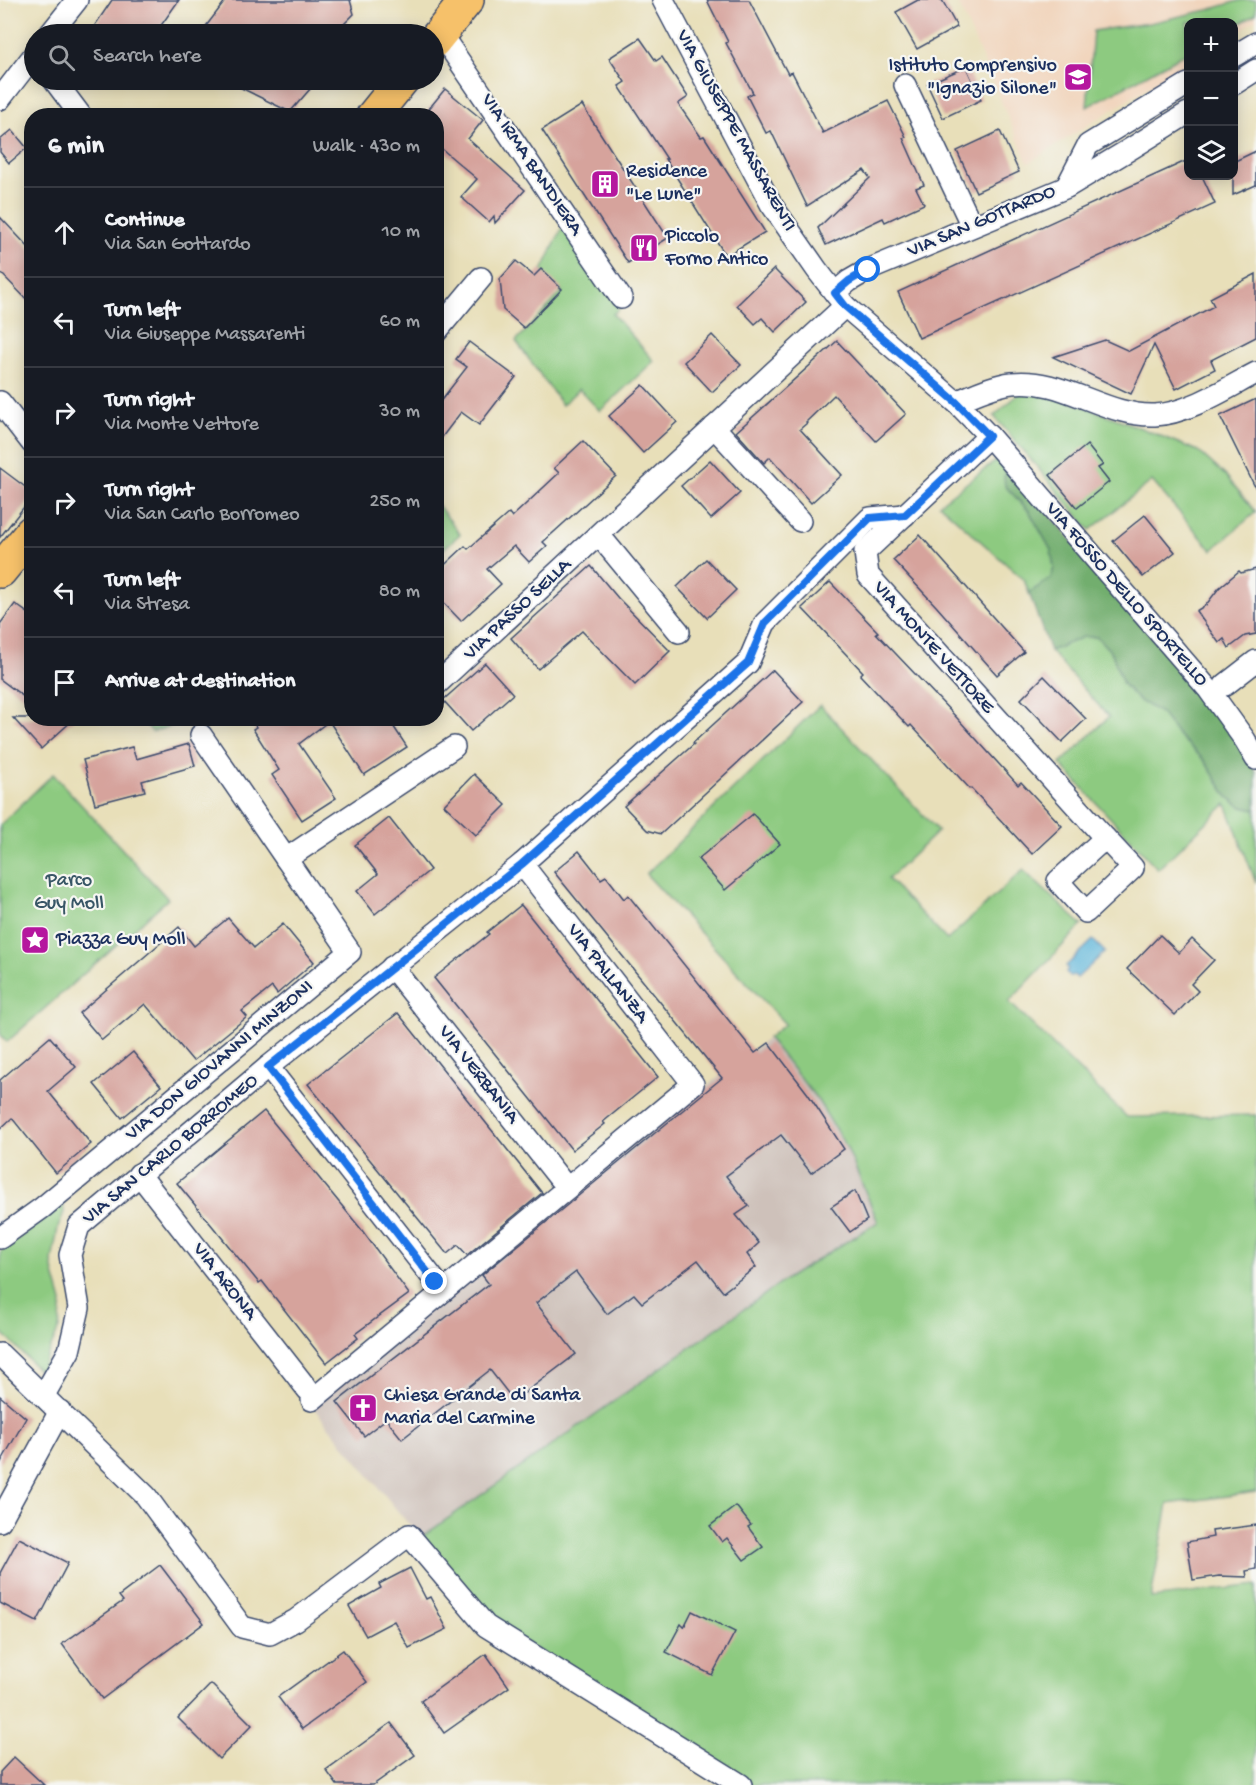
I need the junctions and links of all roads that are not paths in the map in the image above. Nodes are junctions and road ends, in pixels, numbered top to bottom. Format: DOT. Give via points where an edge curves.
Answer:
graph roads {
  1 [pos="77,0"];
  2 [pos="467,0"];
  3 [pos="663,0"];
  4 [pos="58,24"];
  5 [pos="444,28"];
  6 [pos="1256,42"];
  7 [pos="444,47"];
  8 [pos="1238,53"];
  9 [pos="24,68"];
  10 [pos="1256,70"];
  11 [pos="1238,81"];
  12 [pos="905,85"];
  13 [pos="1184,86"];
  14 [pos="62,90"];
  15 [pos="394,90"];
  16 [pos="0,99"];
  17 [pos="75,108"];
  18 [pos="379,108"];
  19 [pos="1184,116"];
  20 [pos="1067,187"];
  21 [pos="972,226"];
  22 [pos="481,278"];
  23 [pos="621,298"];
  24 [pos="840,300"];
  25 [pos="444,322"];
  26 [pos="1256,373"];
  27 [pos="0,402"];
  28 [pos="956,402"];
  29 [pos="714,427"];
  30 [pos="24,433"];
  31 [pos="989,436"];
  32 [pos="905,515"];
  33 [pos="800,521"];
  34 [pos="598,535"];
  35 [pos="24,542"];
  36 [pos="0,571"];
  37 [pos="679,632"];
  38 [pos="1256,661"];
  39 [pos="444,678"];
  40 [pos="1225,685"];
  41 [pos="201,735"];
  42 [pos="454,747"];
  43 [pos="1256,759"];
  44 [pos="1105,838"];
  45 [pos="286,859"];
  46 [pos="522,864"];
  47 [pos="392,967"];
  48 [pos="268,1067"];
  49 [pos="139,1174"];
  50 [pos="565,1186"];
  51 [pos="0,1238"];
  52 [pos="441,1290"];
  53 [pos="0,1354"];
  54 [pos="44,1395"];
  55 [pos="60,1411"];
  56 [pos="0,1521"];
  57 [pos="741,1785"];
  1 -- 4 [label="street"];
  2 -- 5 [label="main road"];
  3 -- 24 [label="street, VIA GIUSEPPE MASSARENTI" via="771,204"];
  6 -- 8 [label="street"];
  7 -- 23 [label="street, VIA IRMA BANDIERA"];
  9 -- 16 [label="street"];
  10 -- 11 [label="street"];
  12 -- 21 [label="street"];
  13 -- 20 [label="street, VIA SAN GOTTARDO" via="1088,145"];
  14 -- 17 [label="street"];
  15 -- 18 [label="main road"];
  19 -- 20 [label="street, VIA SAN GOTTARDO"];
  20 -- 21 [label="street, VIA SAN GOTTARDO"];
  21 -- 24 [label="street, VIA SAN GOTTARDO" via="868,270 849,281"];
  22 -- 25 [label="street"];
  24 -- 28 [label="street, VIA GIUSEPPE MASSARENTI"];
  24 -- 29 [label="street, VIA PASSO SELLA"];
  26 -- 28 [label="street" via="1188,408 1167,414 1128,413 1031,383 1003,384"];
  27 -- 30 [label="street"];
  28 -- 31 [label="street, VIA GIUSEPPE MASSARENTI"];
  29 -- 33 [label="street"];
  29 -- 34 [label="street, VIA PASSO SELLA"];
  31 -- 32 [label="street, VIA MONTE VETTORE"];
  31 -- 43 [label="street, VIA FOSSO DELLO SPORTELLO" via="1209,690"];
  32 -- 44 [label="street, VIA MONTE VETTORE" via="865,552 868,575"];
  32 -- 46 [label="street, VIA SAN CARLO BORROMEO" via="870,518 765,623 748,663"];
  34 -- 37 [label="street"];
  34 -- 39 [label="street, VIA PASSO SELLA"];
  35 -- 36 [label="main road"];
  38 -- 40 [label="street"];
  41 -- 45 [label="street, VIA DON GIOVANNI MINZONI"];
  42 -- 45 [label="street"];
  45 -- 51 [label="street, VIA DON GIOVANNI MINZONI" via="350,952 42,1208"];
  46 -- 47 [label="street, VIA SAN CARLO BORROMEO"];
  46 -- 50 [label="street, VIA PALLANZA" via="688,1088"];
  47 -- 48 [label="street, VIA SAN CARLO BORROMEO"];
  47 -- 50 [label="street, VIA VERBANIA"];
  48 -- 49 [label="street, VIA SAN CARLO BORROMEO"];
  48 -- 52 [label="street"];
  49 -- 52 [label="street, VIA ARONA" via="310,1395"];
  49 -- 54 [label="street, VIA SAN CARLO BORROMEO" via="80,1226 69,1255 79,1308 69,1351"];
  50 -- 52 [label="street"];
  53 -- 54 [label="street"];
  54 -- 55 [label="street"];
  55 -- 56 [label="street"];
  55 -- 57 [label="street" via="146,1496 242,1627 270,1634 296,1620 409,1535 486,1626"];
}
